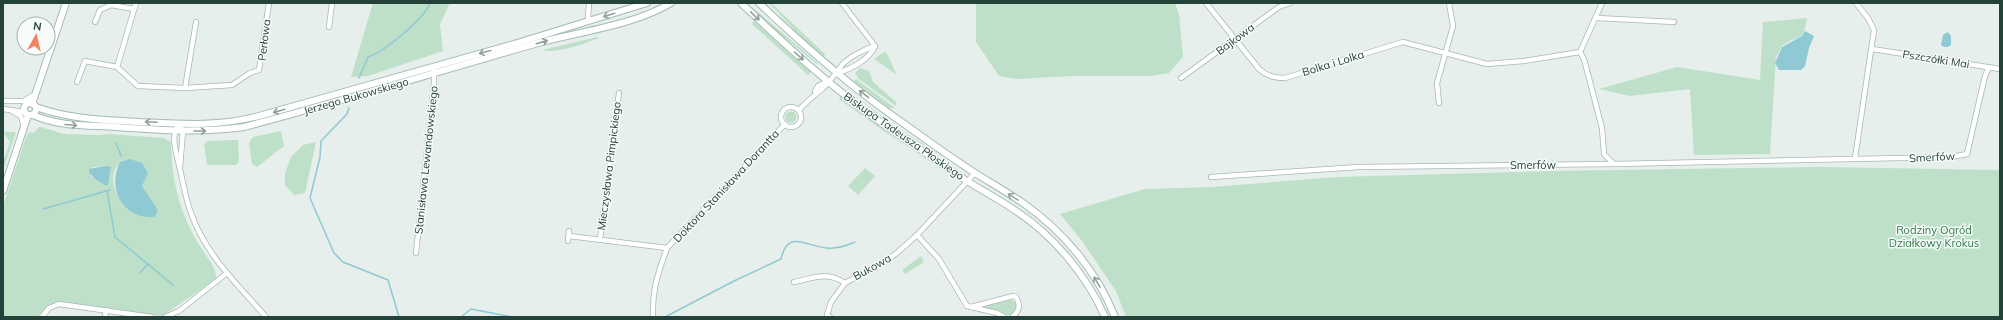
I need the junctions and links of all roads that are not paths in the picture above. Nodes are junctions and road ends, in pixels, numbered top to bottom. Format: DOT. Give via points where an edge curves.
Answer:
graph roads {
  1 [pos="66,3"];
  2 [pos="136,3"];
  3 [pos="268,3"];
  4 [pos="332,3"];
  5 [pos="589,3"];
  6 [pos="646,3"];
  7 [pos="671,3"];
  8 [pos="742,3"];
  9 [pos="759,3"];
  10 [pos="842,3"];
  11 [pos="1206,3"];
  12 [pos="1290,3"];
  13 [pos="1449,3"];
  14 [pos="1602,3"];
  15 [pos="1856,3"];
  16 [pos="134,10"];
  17 [pos="1597,18"];
  18 [pos="592,20"];
  19 [pos="95,22"];
  20 [pos="196,22"];
  21 [pos="1674,22"];
  22 [pos="329,27"];
  23 [pos="1235,38"];
  24 [pos="875,46"];
  25 [pos="1872,49"];
  26 [pos="1446,52"];
  27 [pos="1580,52"];
  28 [pos="117,67"];
  29 [pos="433,67"];
  30 [pos="1989,68"];
  31 [pos="2000,69"];
  32 [pos="837,73"];
  33 [pos="435,74"];
  34 [pos="1181,78"];
  35 [pos="828,81"];
  36 [pos="77,82"];
  37 [pos="185,88"];
  38 [pos="619,93"];
  39 [pos="35,94"];
  40 [pos="3,101"];
  41 [pos="14,102"];
  42 [pos="1439,103"];
  43 [pos="32,105"];
  44 [pos="3,109"];
  45 [pos="799,110"];
  46 [pos="12,111"];
  47 [pos="46,111"];
  48 [pos="29,114"];
  49 [pos="43,119"];
  50 [pos="180,124"];
  51 [pos="784,124"];
  52 [pos="24,127"];
  53 [pos="175,131"];
  54 [pos="183,131"];
  55 [pos="1855,158"];
  56 [pos="1614,164"];
  57 [pos="180,167"];
  58 [pos="975,173"];
  59 [pos="1210,177"];
  60 [pos="967,181"];
  61 [pos="3,191"];
  62 [pos="917,235"];
  63 [pos="569,236"];
  64 [pos="600,239"];
  65 [pos="667,248"];
  66 [pos="416,253"];
  67 [pos="227,273"];
  68 [pos="794,282"];
  69 [pos="845,283"];
  70 [pos="970,308"];
  71 [pos="106,310"];
  72 [pos="828,316"];
  73 [pos="42,317"];
  74 [pos="105,317"];
  75 [pos="152,317"];
  76 [pos="165,317"];
  77 [pos="266,317"];
  78 [pos="653,317"];
  79 [pos="1004,317"];
  80 [pos="1012,317"];
  81 [pos="1105,317"];
  82 [pos="1115,317"];
  1 -- 39 [label="street"];
  2 -- 16 [label="street"];
  3 -- 37 [label="street, Perłowa" via="259,70 232,85"];
  4 -- 22 [label="street"];
  5 -- 18 [label="street" via="587,13 588,18"];
  6 -- 18 [label="street, Jerzego Bukowskiego, one-way"];
  33 -- 7 [label="street, Jerzego Bukowskiego, one-way" via="629,20"];
  8 -- 35 [label="street, Biskupa Tadeusza Płoskiego, one-way"];
  9 -- 32 [label="street, Biskupa Tadeusza Płoskiego"];
  10 -- 24 [label="street"];
  11 -- 23 [label="street, Bolka i Lolka"];
  12 -- 23 [label="street, Bajkowa" via="1279,7"];
  13 -- 26 [label="street" via="1453,26"];
  14 -- 17 [label="street"];
  15 -- 25 [label="street" via="1874,30"];
  16 -- 19 [label="street" via="111,5 100,10"];
  16 -- 28 [label="street"];
  17 -- 21 [label="street"];
  17 -- 27 [label="street"];
  18 -- 29 [label="street, Jerzego Bukowskiego, one-way"];
  20 -- 37 [label="street"];
  23 -- 26 [label="street, Bolka i Lolka" via="1259,69 1277,78 1285,78 1403,42"];
  23 -- 34 [label="street, Bajkowa"];
  24 -- 32 [label="street" via="843,64"];
  24 -- 32 [label="street" via="872,53 865,58 849,69"];
  25 -- 30 [label="street, Pszczółki Mai"];
  25 -- 55 [label="street"];
  26 -- 27 [label="street, Bolka i Lolka" via="1487,64"];
  26 -- 42 [label="street" via="1437,83"];
  27 -- 56 [label="street" via="1602,128 1604,154"];
  28 -- 36 [label="street" via="85,61"];
  28 -- 37 [label="street, Perłowa" via="138,86"];
  29 -- 33 [label="street, Stanisława Lewandowskiego"];
  29 -- 50 [label="street, Jerzego Bukowskiego, one-way" via="240,121 211,125"];
  30 -- 31 [label="street, Pszczółki Mai"];
  30 -- 55 [label="street, Smerfów" via="1967,154 1951,157"];
  32 -- 35 [label="street"];
  58 -- 32 [label="street, Biskupa Tadeusza Płoskiego, one-way" via="891,115"];
  54 -- 33 [label="street, Jerzego Bukowskiego, one-way" via="244,127"];
  33 -- 66 [label="street, Stanisława Lewandowskiego"];
  35 -- 45 [label="street" via="818,86"];
  35 -- 60 [label="street, Biskupa Tadeusza Płoskiego" via="873,117"];
  38 -- 64 [label="street, Mieczysława Pimpickiego"];
  39 -- 41 [label="street" via="24,101"];
  39 -- 43 [label="street"];
  39 -- 47 [label="street" via="38,104"];
  40 -- 41 [label="street"];
  41 -- 43 [label="street"];
  43 -- 47 [label="street, Jerzego Bukowskiego"];
  43 -- 48 [label="street" via="36,112"];
  43 -- 48 [label="street" via="24,108"];
  44 -- 46 [label="street"];
  45 -- 51 [label="street" via="801,118 798,124"];
  45 -- 51 [label="street" via="793,107 784,110"];
  46 -- 48 [label="street"];
  46 -- 52 [label="street" via="21,116"];
  50 -- 47 [label="street, Jerzego Bukowskiego, one-way" via="84,118"];
  48 -- 49 [label="street, Jerzego Bukowskiego"];
  48 -- 52 [label="street"];
  49 -- 52 [label="street" via="30,121"];
  49 -- 53 [label="street, Jerzego Bukowskiego, one-way" via="75,125"];
  50 -- 53 [label="street"];
  50 -- 54 [label="street"];
  51 -- 65 [label="street, Doktora Stanisława Dorantta"];
  52 -- 61 [label="street"];
  53 -- 54 [label="street, Jerzego Bukowskiego"];
  53 -- 57 [label="street" via="175,152"];
  54 -- 57 [label="street"];
  55 -- 56 [label="street, Smerfów"];
  56 -- 59 [label="street, Smerfów" via="1359,167"];
  57 -- 67 [label="street" via="191,214 207,246"];
  58 -- 60 [label="street"];
  82 -- 58 [label="street, Biskupa Tadeusza Płoskiego, one-way" via="1106,297 1069,243 1024,204"];
  60 -- 62 [label="street"];
  60 -- 81 [label="street, Biskupa Tadeusza Płoskiego" via="1017,212 1054,243 1089,287"];
  62 -- 69 [label="street, Bukowa" via="886,261"];
  62 -- 70 [label="street" via="939,258 964,304"];
  63 -- 64 [label="street, Mieczysława Pimpickiego"];
  64 -- 65 [label="street, Mieczysława Pimpickiego"];
  65 -- 78 [label="street" via="655,285"];
  67 -- 76 [label="street" via="179,311"];
  67 -- 77 [label="street"];
  68 -- 69 [label="street" via="828,275"];
  69 -- 72 [label="street" via="831,302"];
  70 -- 79 [label="street" via="998,313"];
  70 -- 80 [label="street" via="1013,296 1019,304 1018,312"];
  71 -- 73 [label="street" via="59,304 49,308"];
  71 -- 74 [label="street"];
  71 -- 75 [label="street"];
}
